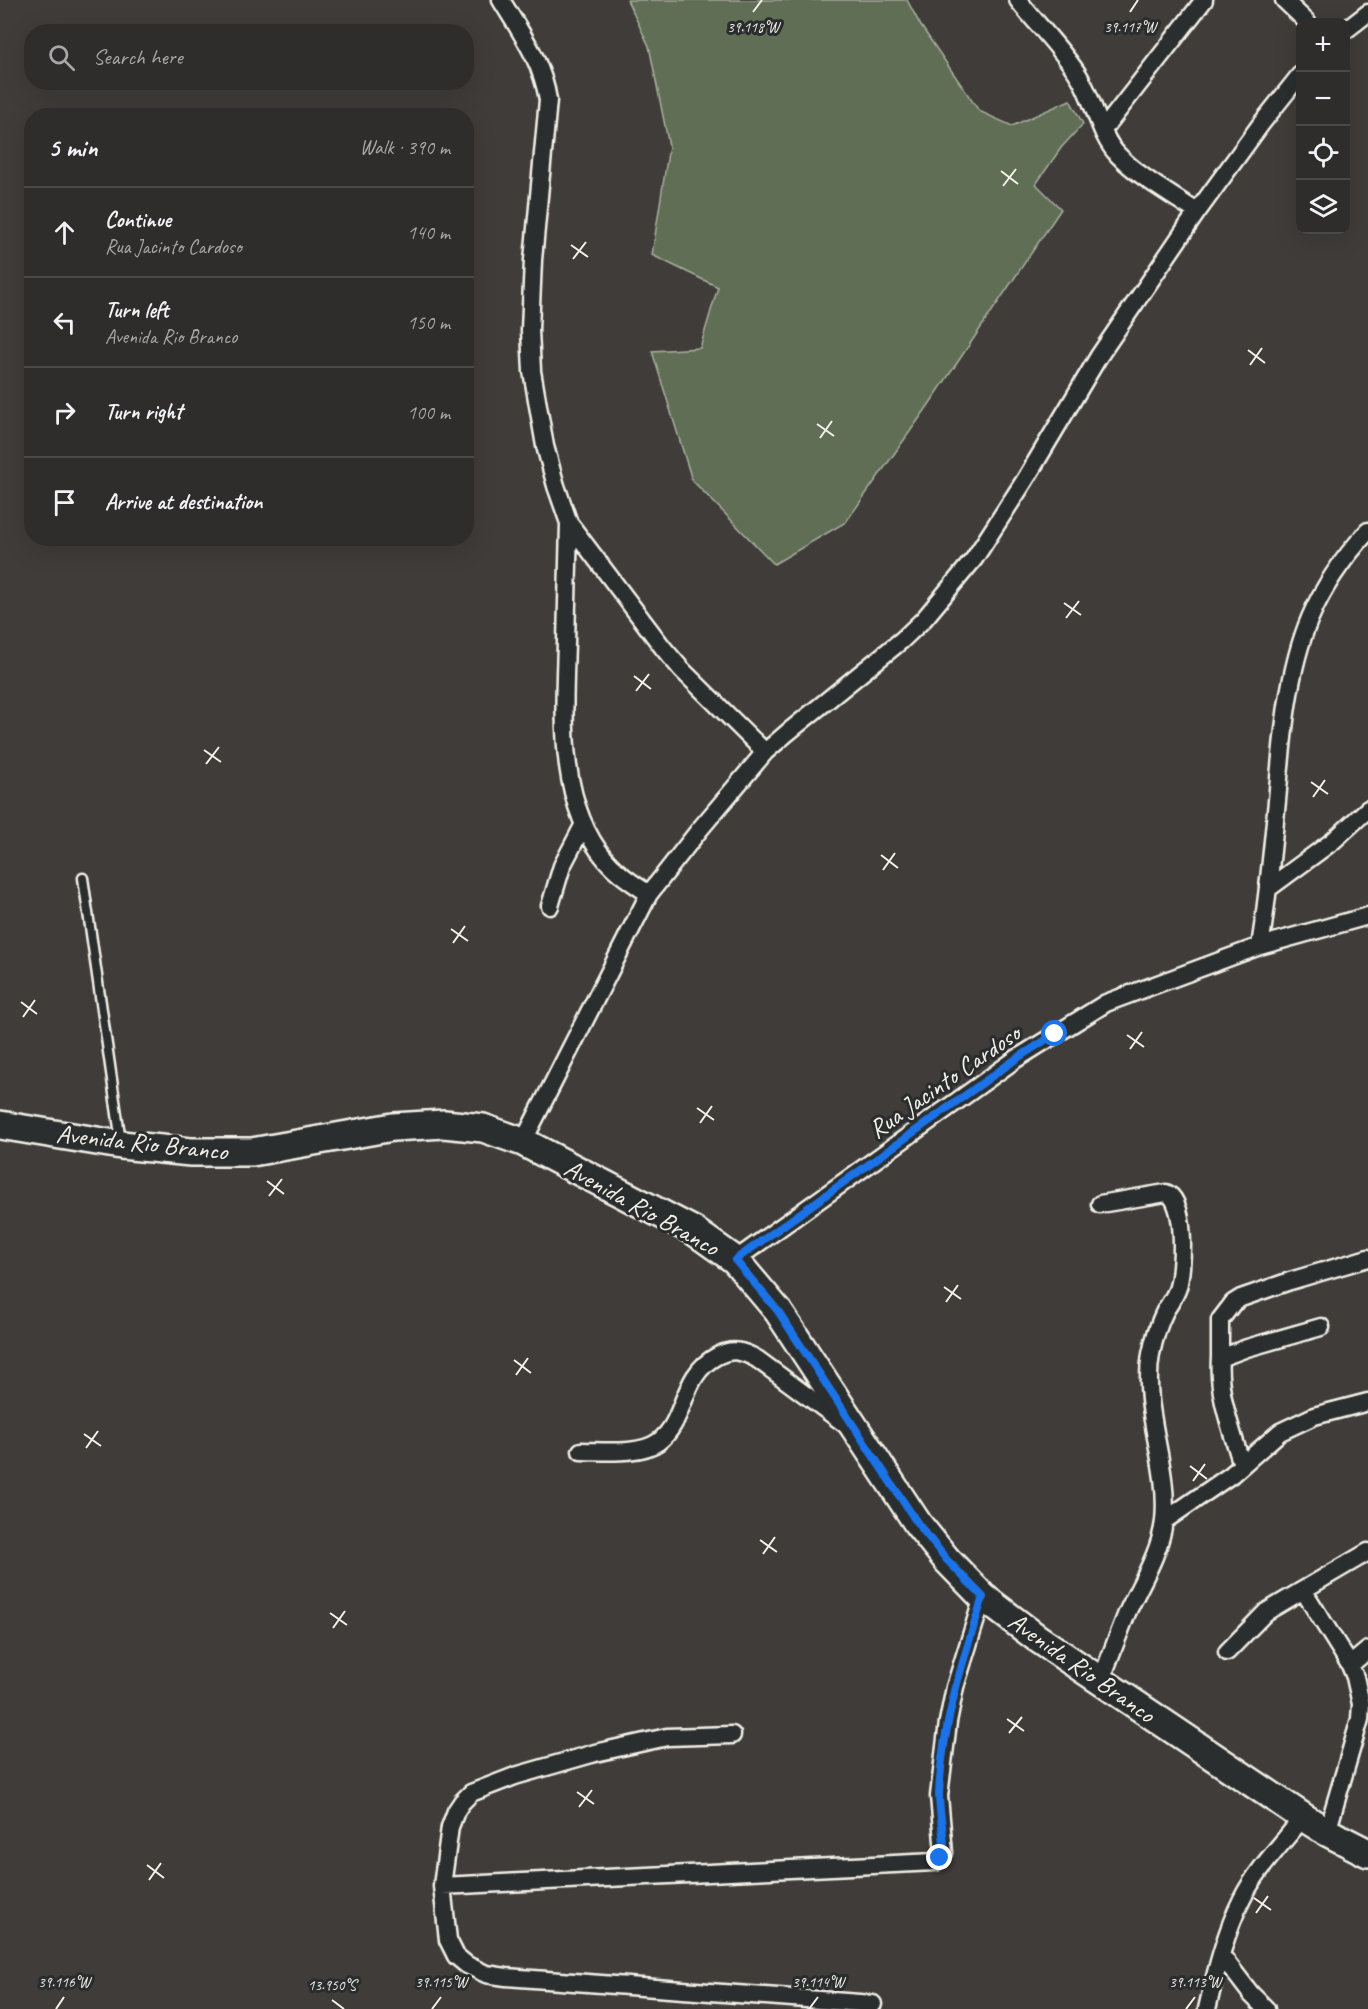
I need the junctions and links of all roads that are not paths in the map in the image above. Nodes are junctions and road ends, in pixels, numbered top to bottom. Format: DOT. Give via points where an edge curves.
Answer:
graph roads {
  1 [pos="501,0"];
  2 [pos="1018,0"];
  3 [pos="1204,0"];
  4 [pos="1284,0"];
  5 [pos="1368,13"];
  6 [pos="1303,18"];
  7 [pos="1350,27"];
  8 [pos="1296,80"];
  9 [pos="1103,130"];
  10 [pos="1197,212"];
  11 [pos="569,524"];
  12 [pos="1368,531"];
  13 [pos="765,752"];
  14 [pos="1368,809"];
  15 [pos="584,824"];
  16 [pos="83,878"];
  17 [pos="1269,888"];
  18 [pos="649,894"];
  19 [pos="550,906"];
  20 [pos="1368,916"];
  21 [pos="1260,946"];
  22 [pos="0,1125"];
  23 [pos="523,1142"];
  24 [pos="122,1144"];
  25 [pos="1100,1204"];
  26 [pos="1368,1258"];
  27 [pos="735,1260"];
  28 [pos="1321,1327"];
  29 [pos="1220,1358"];
  30 [pos="1368,1402"];
  31 [pos="860,1435"];
  32 [pos="581,1451"];
  33 [pos="1242,1465"];
  34 [pos="1164,1521"];
  35 [pos="1368,1552"];
  36 [pos="1303,1590"];
  37 [pos="983,1597"];
  38 [pos="1368,1650"];
  39 [pos="1227,1652"];
  40 [pos="1350,1665"];
  41 [pos="1101,1681"];
  42 [pos="732,1735"];
  43 [pos="1303,1817"];
  44 [pos="1327,1832"];
  45 [pos="1368,1853"];
  46 [pos="442,1886"];
  47 [pos="1222,1956"];
  48 [pos="873,2004"];
  49 [pos="1207,2009"];
  50 [pos="1266,2009"];
  1 -- 11 [label="street" via="533,53 545,79 548,100 533,260 532,371 545,446"];
  2 -- 9 [label="street" via="1078,74"];
  3 -- 9 [label="street"];
  4 -- 6 [label="street"];
  5 -- 7 [label="street"];
  8 -- 10 [label="street"];
  9 -- 10 [label="street" via="1118,156"];
  10 -- 13 [label="street" via="1099,356 974,559 935,607 902,639"];
  11 -- 13 [label="street" via="682,670"];
  11 -- 15 [label="street" via="564,710 569,771"];
  12 -- 17 [label="street" via="1325,589 1310,618 1294,670"];
  13 -- 18 [label="street"];
  14 -- 17 [label="street" via="1333,841"];
  15 -- 18 [label="street" via="606,860"];
  15 -- 19 [label="street" via="562,866"];
  16 -- 24 [label="lane"];
  17 -- 21 [label="street"];
  18 -- 23 [label="street"];
  20 -- 21 [label="street, Rua Jacinto Cardoso"];
  21 -- 27 [label="street, Rua Jacinto Cardoso" via="1133,992 1084,1015 1016,1059"];
  22 -- 24 [label="main road, Avenida Rio Branco"];
  23 -- 24 [label="main road, Avenida Rio Branco" via="483,1128 444,1124 393,1127 252,1152 191,1152"];
  23 -- 27 [label="main road, Avenida Rio Branco" via="694,1231"];
  25 -- 34 [label="street" via="1166,1193 1177,1204 1181,1224 1180,1275 1151,1354 1149,1391 1164,1493"];
  26 -- 29 [label="street" via="1241,1298 1220,1320"];
  27 -- 31 [label="main road, Avenida Rio Branco" via="778,1311"];
  28 -- 29 [label="street"];
  29 -- 33 [label="street" via="1224,1399"];
  30 -- 33 [label="street" via="1300,1420"];
  31 -- 32 [label="street" via="757,1359 736,1351 723,1353 702,1367 672,1426 659,1442 636,1450"];
  31 -- 37 [label="main road, Avenida Rio Branco" via="918,1524"];
  33 -- 34 [label="street"];
  34 -- 41 [label="street" via="1158,1547"];
  35 -- 36 [label="street"];
  36 -- 39 [label="street" via="1266,1612"];
  36 -- 40 [label="street"];
  37 -- 41 [label="main road, Avenida Rio Branco"];
  37 -- 46 [label="street" via="948,1722 939,1796 944,1852 935,1862"];
  38 -- 40 [label="street"];
  40 -- 44 [label="street" via="1359,1692 1360,1719"];
  41 -- 43 [label="main road, Avenida Rio Branco"];
  42 -- 46 [label="street" via="667,1737 515,1776 471,1793 456,1811 450,1827"];
  43 -- 44 [label="main road, Avenida Rio Branco"];
  43 -- 47 [label="street" via="1242,1899"];
  44 -- 45 [label="main road, Avenida Rio Branco"];
  46 -- 48 [label="street" via="448,1940 456,1956 486,1974"];
  47 -- 49 [label="street"];
  47 -- 50 [label="street"];
}
